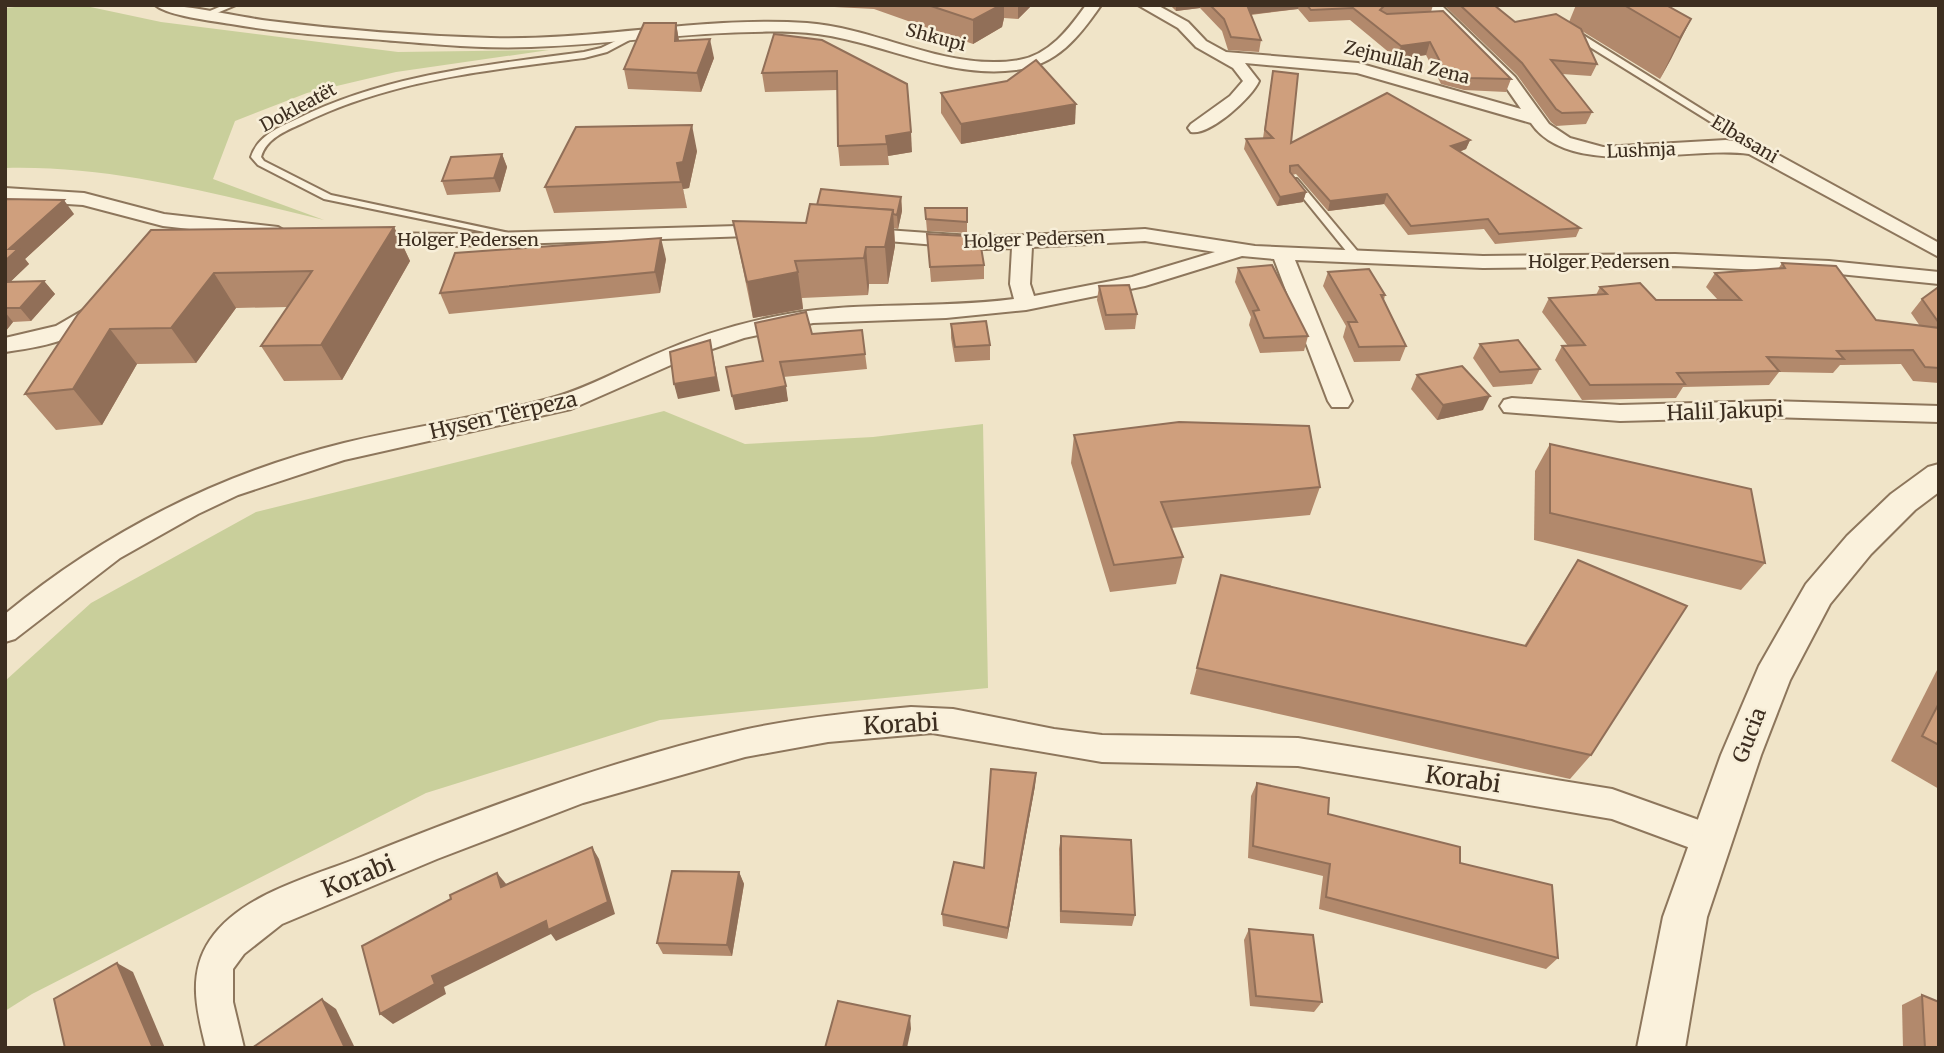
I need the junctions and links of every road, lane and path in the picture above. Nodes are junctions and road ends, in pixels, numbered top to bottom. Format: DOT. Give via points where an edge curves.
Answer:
graph roads {
  1 [pos="162,5"];
  2 [pos="232,5"];
  3 [pos="1094,5"];
  4 [pos="1145,5"];
  5 [pos="1436,14"];
  6 [pos="202,16"];
  7 [pos="1567,29"];
  8 [pos="635,35"];
  9 [pos="1223,56"];
  10 [pos="1536,119"];
  11 [pos="1197,128"];
  12 [pos="1767,153"];
  13 [pos="1293,179"];
  14 [pos="5,194"];
  15 [pos="788,231"];
  16 [pos="836,232"];
  17 [pos="294,234"];
  18 [pos="342,237"];
  19 [pos="519,239"];
  20 [pos="1022,243"];
  21 [pos="1238,251"];
  22 [pos="1939,251"];
  23 [pos="1282,253"];
  24 [pos="1355,256"];
  25 [pos="1939,278"];
  26 [pos="109,291"];
  27 [pos="1026,304"];
  28 [pos="5,345"];
  29 [pos="1340,401"];
  30 [pos="1511,406"];
  31 [pos="1939,414"];
  32 [pos="1939,475"];
  33 [pos="5,631"];
  34 [pos="1712,840"];
  35 [pos="225,1048"];
  36 [pos="1661,1048"];
  1 -- 6 [label="street, Shkupi"];
  2 -- 6 [label="lane"];
  3 -- 8 [label="street, Shkupi" via="1052,55 996,67 945,62 864,36 819,29 757,27"];
  4 -- 9 [label="street, Zejnullah Zena" via="1174,18 1190,36"];
  5 -- 10 [label="street, Lushnja" via="1509,80"];
  6 -- 8 [label="street, Shkupi" via="268,27 465,41 528,43"];
  7 -- 12 [label="lane, Elbasani"];
  8 -- 19 [label="lane, Dokleatët" via="584,55 446,73 366,91 303,119 257,149 261,163 328,197"];
  9 -- 10 [label="street, Zejnullah Zena" via="1359,68"];
  9 -- 11 [label="street, Zejnullah Zena" via="1248,73 1250,88"];
  10 -- 12 [label="street, Lushnja" via="1551,135 1603,152 1726,145"];
  12 -- 22 [label="street, Elbasani"];
  13 -- 24 [label="lane"];
  14 -- 17 [label="street" via="84,199 157,228"];
  15 -- 19 [label="street, Holger Pedersen"];
  16 -- 20 [label="street, Holger Pedersen"];
  18 -- 19 [label="street, Holger Pedersen"];
  20 -- 21 [label="street, Holger Pedersen" via="1145,235"];
  20 -- 27 [label="street" via="1020,284"];
  21 -- 23 [label="street, Holger Pedersen"];
  21 -- 27 [label="street, Hysen Tërpeza" via="1135,284"];
  23 -- 24 [label="street, Holger Pedersen"];
  23 -- 29 [label="street"];
  24 -- 25 [label="street, Holger Pedersen" via="1483,262 1675,260"];
  26 -- 28 [label="street" via="72,329"];
  27 -- 33 [label="street, Hysen Tërpeza" via="788,320 706,344 561,404 310,460 214,497 110,551 61,583"];
  30 -- 31 [label="street, Halil Jakupi" via="1620,414 1821,409"];
  32 -- 34 [label="street, Gucia" via="1859,545 1818,594 1772,677"];
  34 -- 35 [label="street, Korabi" via="1612,804 1298,752 1251,747 1116,749 1071,746 962,722 872,724 737,747 599,785 484,825 270,912 241,931 220,953 211,979"];
  34 -- 36 [label="street, Gucia" via="1685,917"];
}
